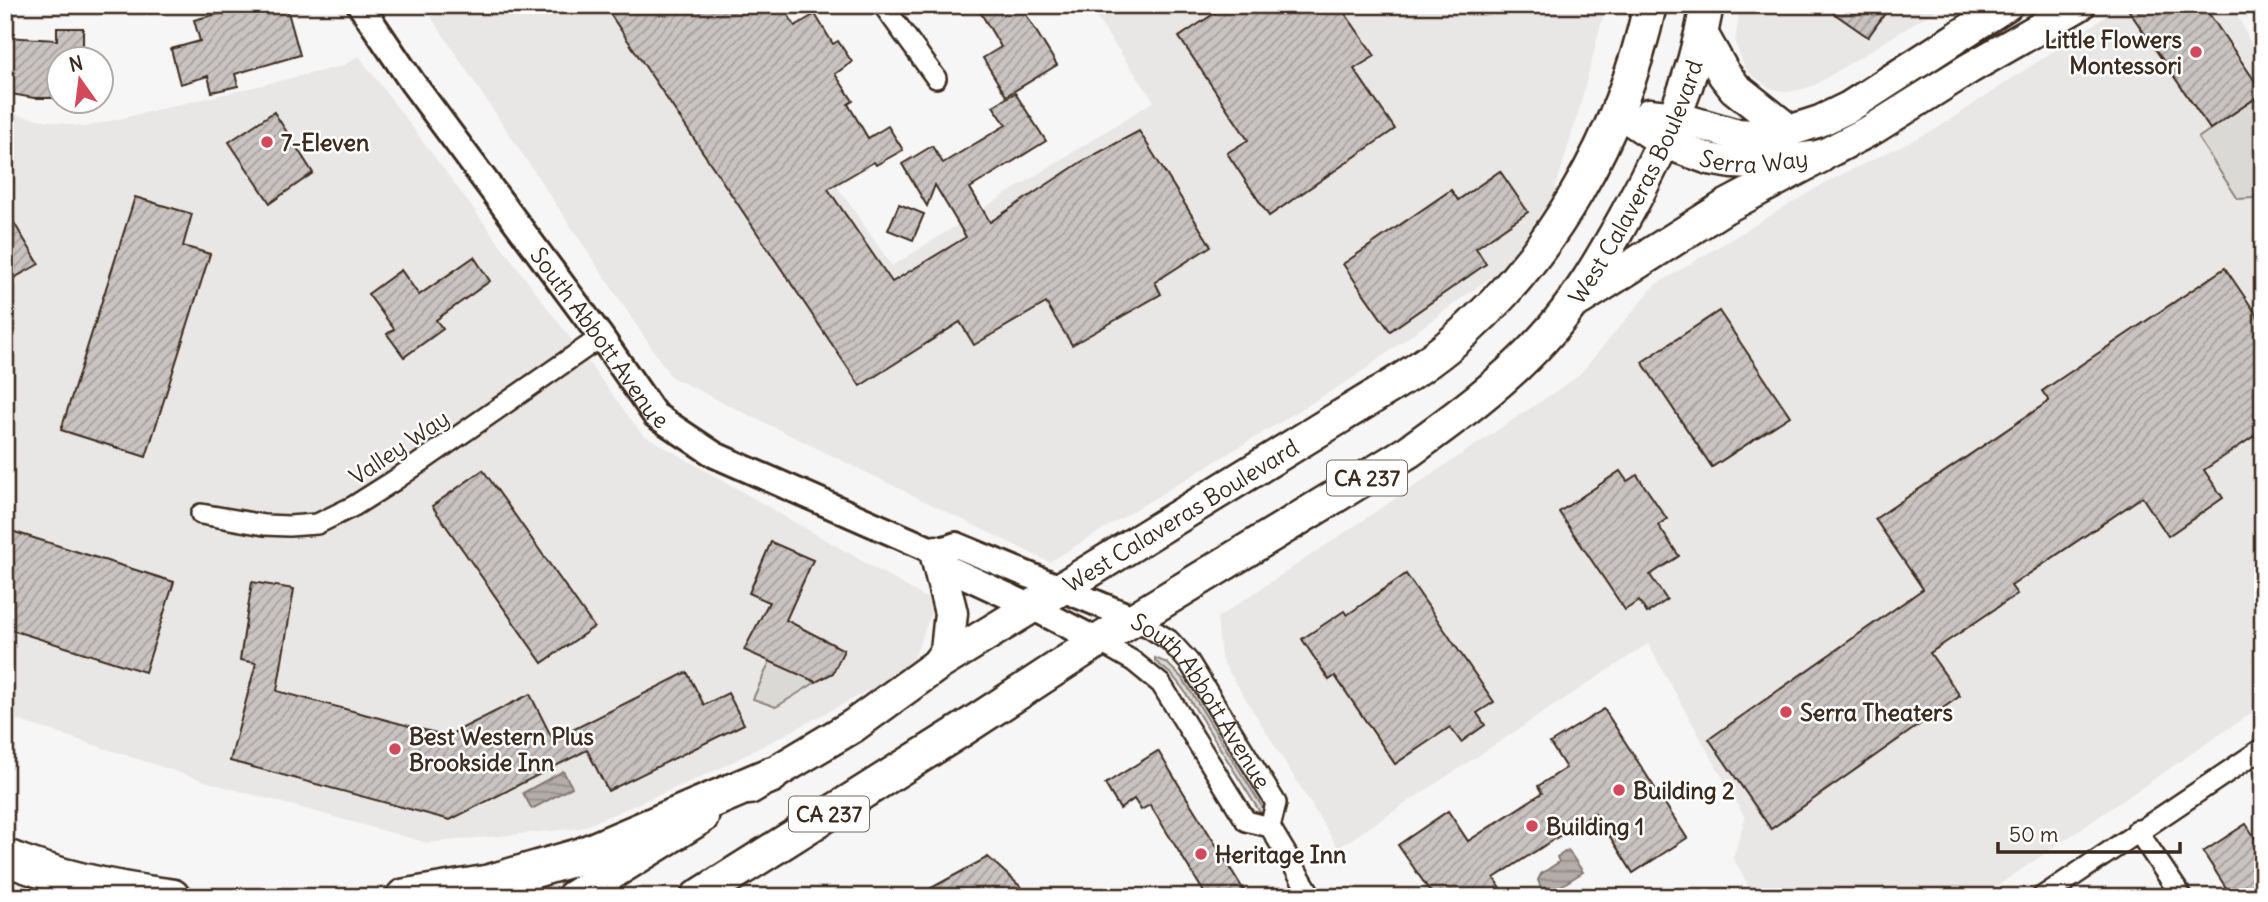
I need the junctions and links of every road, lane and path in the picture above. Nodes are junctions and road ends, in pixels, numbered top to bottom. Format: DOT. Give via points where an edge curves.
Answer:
graph roads {
  1 [pos="360,5"];
  2 [pos="883,5"];
  3 [pos="1650,5"];
  4 [pos="2007,5"];
  5 [pos="2080,5"];
  6 [pos="1704,20"];
  7 [pos="936,78"];
  8 [pos="1617,111"];
  9 [pos="1670,130"];
  10 [pos="1789,131"];
  11 [pos="1821,156"];
  12 [pos="1573,303"];
  13 [pos="601,337"];
  14 [pos="201,514"];
  15 [pos="936,552"];
  16 [pos="1060,589"];
  17 [pos="1032,607"];
  18 [pos="1135,619"];
  19 [pos="1098,641"];
  20 [pos="937,664"];
  21 [pos="2263,748"];
  22 [pos="771,775"];
  23 [pos="1270,827"];
  24 [pos="2137,830"];
  25 [pos="5,857"];
  26 [pos="172,897"];
  27 [pos="404,897"];
  28 [pos="573,897"];
  29 [pos="697,897"];
  30 [pos="1312,897"];
  31 [pos="2042,897"];
  32 [pos="2182,897"];
  1 -- 13 [label="street, South Abbott Avenue"];
  2 -- 7 [label="street"];
  3 -- 8 [label="highway, West Calaveras Boulevard / CA 237"];
  4 -- 10 [label="main road, Serra Way" via="1849,107"];
  5 -- 11 [label="main road, Serra Way"];
  6 -- 9 [label="highway, West Calaveras Boulevard / CA 237" via="1691,74"];
  6 -- 10 [label="highway" via="1724,74"];
  8 -- 9 [label="main road, Serra Way"];
  8 -- 16 [label="highway, West Calaveras Boulevard / CA 237" via="1575,196 1548,236 1506,289 1446,347"];
  9 -- 10 [label="main road, Serra Way" via="1757,135"];
  9 -- 11 [label="main road, Serra Way" via="1692,154 1732,163"];
  9 -- 12 [label="highway, West Calaveras Boulevard / CA 237" via="1612,241"];
  11 -- 12 [label="highway" via="1725,207"];
  12 -- 18 [label="highway, West Calaveras Boulevard / CA 237" via="1503,378 1419,445"];
  13 -- 14 [label="street, Valley Way" via="395,480 317,524 264,525"];
  13 -- 15 [label="street, South Abbott Avenue" via="655,415 715,456"];
  15 -- 16 [label="street, South Abbott Avenue" via="956,545"];
  15 -- 17 [label="street, South Abbott Avenue" via="948,568"];
  15 -- 20 [label="highway" via="951,613 947,651"];
  16 -- 17 [label="highway, West Calaveras Boulevard / CA 237"];
  16 -- 18 [label="street, South Abbott Avenue"];
  17 -- 19 [label="street, South Abbott Avenue"];
  17 -- 20 [label="highway, West Calaveras Boulevard / CA 237"];
  18 -- 19 [label="highway, West Calaveras Boulevard / CA 237"];
  18 -- 23 [label="street, South Abbott Avenue" via="1168,640 1204,684 1276,803"];
  19 -- 23 [label="street, South Abbott Avenue" via="1161,684 1246,821"];
  19 -- 29 [label="highway, West Calaveras Boulevard / CA 237"];
  20 -- 22 [label="highway, West Calaveras Boulevard / CA 237" via="853,726"];
  21 -- 24 [label="street"];
  22 -- 27 [label="highway" via="580,856 488,883"];
  22 -- 28 [label="highway, West Calaveras Boulevard / CA 237"];
  23 -- 30 [label="street, South Abbott Avenue"];
  24 -- 31 [label="street"];
  24 -- 32 [label="street"];
  25 -- 26 [label="highway" via="40,870"];
}
